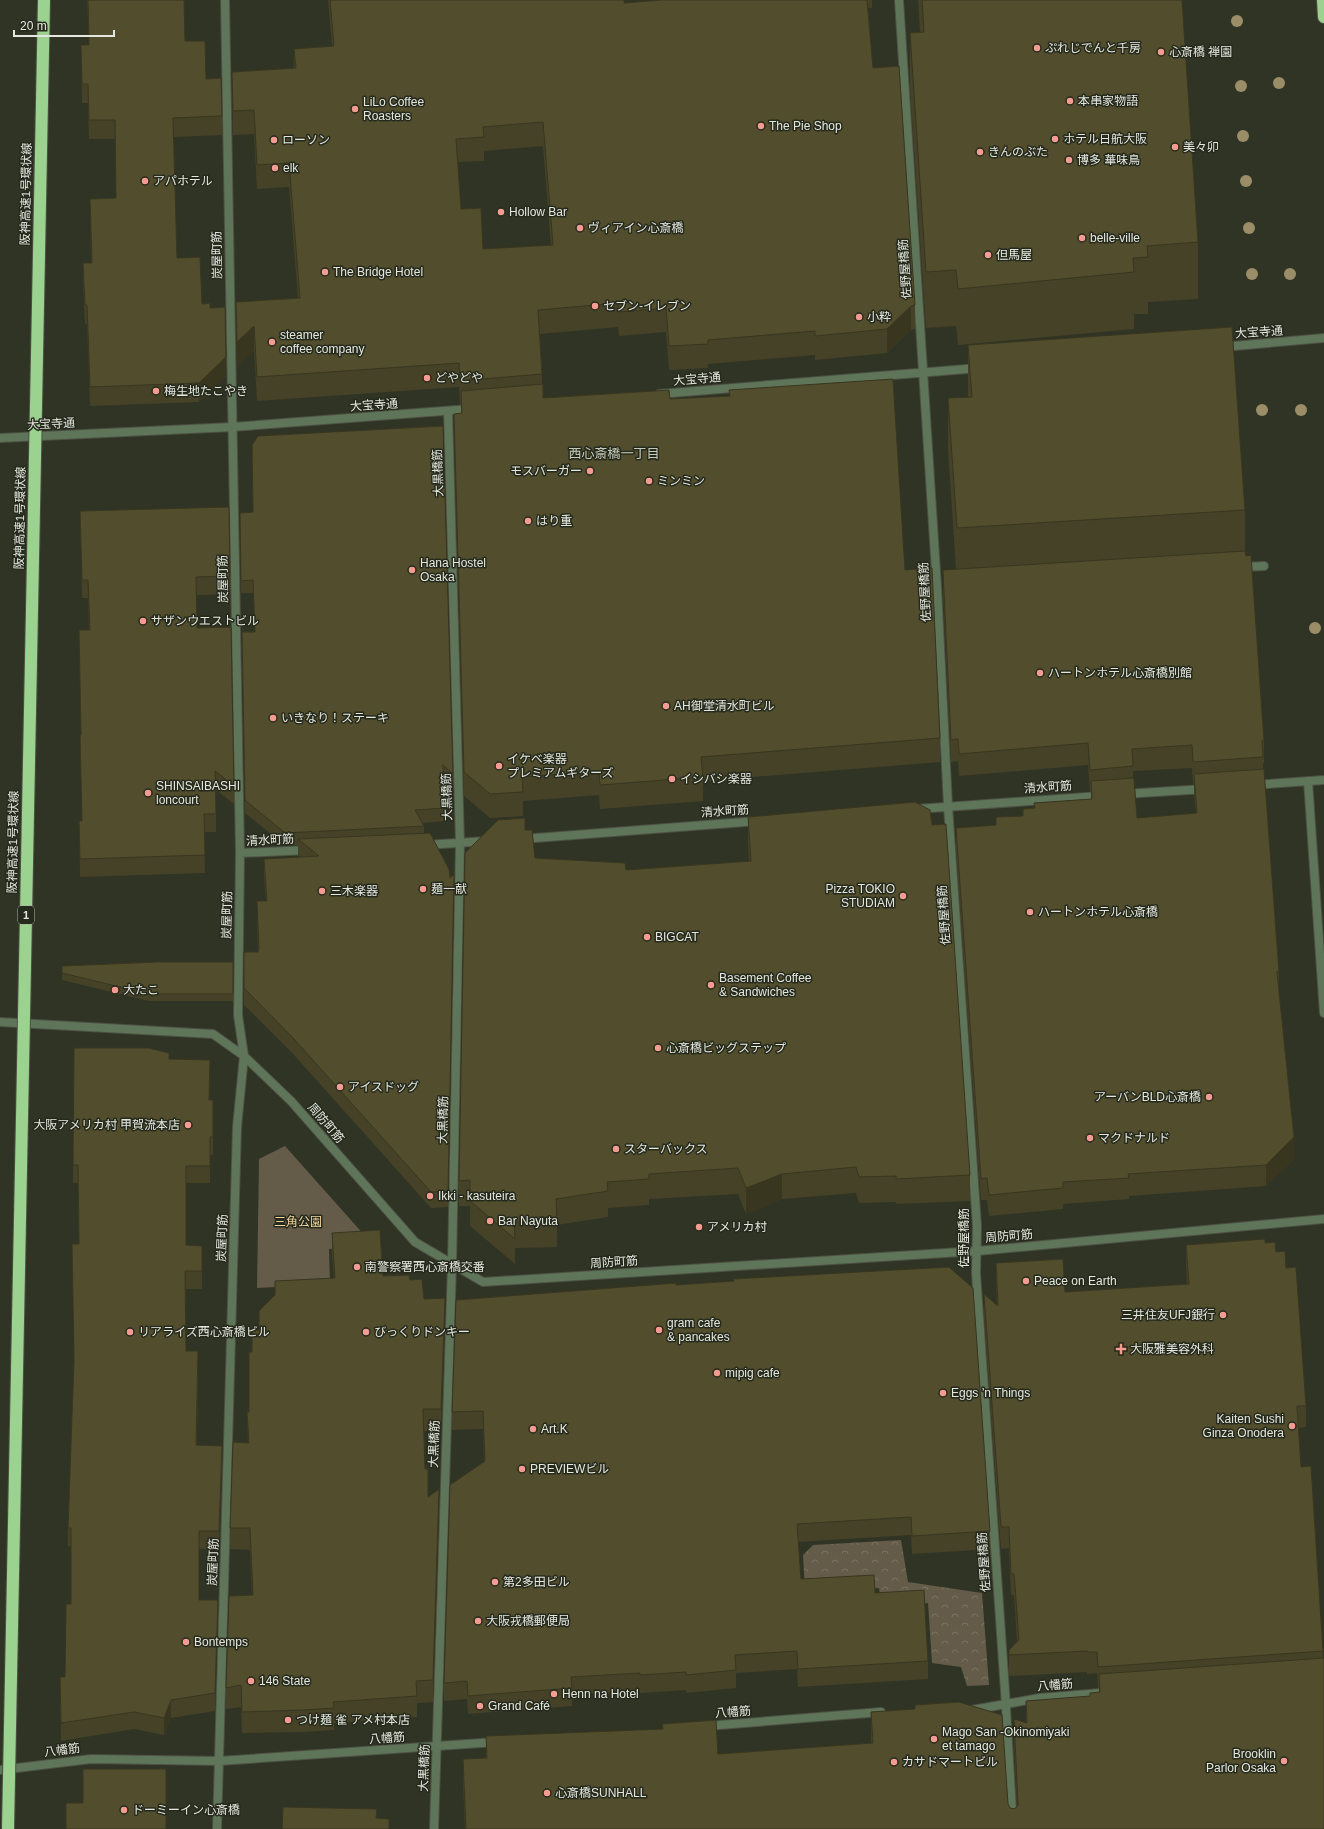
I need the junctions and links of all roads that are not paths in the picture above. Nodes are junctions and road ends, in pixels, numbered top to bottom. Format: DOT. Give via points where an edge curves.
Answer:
graph roads {
  1 [pos="44,0"];
  2 [pos="225,0"];
  3 [pos="899,0"];
  4 [pos="1323,0"];
  5 [pos="1324,17"];
  6 [pos="1324,338"];
  7 [pos="1218,347"];
  8 [pos="987,367"];
  9 [pos="923,372"];
  10 [pos="654,394"];
  11 [pos="479,409"];
  12 [pos="448,411"];
  13 [pos="232,427"];
  14 [pos="0,438"];
  15 [pos="1264,566"];
  16 [pos="1233,568"];
  17 [pos="1324,780"];
  18 [pos="1308,781"];
  19 [pos="1245,786"];
  20 [pos="1213,788"];
  21 [pos="948,806"];
  22 [pos="909,810"];
  23 [pos="767,820"];
  24 [pos="516,839"];
  25 [pos="492,841"];
  26 [pos="460,843"];
  27 [pos="421,845"];
  28 [pos="319,850"];
  29 [pos="240,853"];
  30 [pos="1324,1013"];
  31 [pos="2,1022"];
  32 [pos="244,1056"];
  33 [pos="1324,1219"];
  34 [pos="977,1251"];
  35 [pos="452,1265"];
  36 [pos="1111,1693"];
  37 [pos="1006,1703"];
  38 [pos="965,1710"];
  39 [pos="887,1712"];
  40 [pos="697,1726"];
  41 [pos="508,1741"];
  42 [pos="436,1746"];
  43 [pos="219,1760"];
  44 [pos="0,1770"];
  45 [pos="8,1829"];
  46 [pos="217,1829"];
  47 [pos="434,1829"];
  48 [pos="1013,1829"];
  1 -- 45 [label="highway, 阪神高速1号環状線 / 1, bridge"];
  2 -- 13 [label="street, 炭屋町筋"];
  3 -- 9 [label="street, 佐野屋橋筋"];
  4 -- 5 [label="highway"];
  6 -- 7 [label="street, 大宝寺通"];
  8 -- 9 [label="street, 大宝寺通"];
  9 -- 10 [label="street, 大宝寺通"];
  9 -- 21 [label="street, 佐野屋橋筋" via="941,587"];
  11 -- 12 [label="street, 大宝寺通"];
  12 -- 13 [label="street, 大宝寺通"];
  12 -- 26 [label="street, 大黒橋筋"];
  13 -- 14 [label="street, 大宝寺通"];
  13 -- 29 [label="street, 炭屋町筋"];
  15 -- 16 [label="street"];
  17 -- 18 [label="street"];
  18 -- 19 [label="street"];
  18 -- 30 [label="street"];
  20 -- 21 [label="street, 清水町筋"];
  21 -- 22 [label="street, 清水町筋"];
  21 -- 34 [label="street, 佐野屋橋筋" via="978,1226"];
  23 -- 24 [label="street, 清水町筋"];
  25 -- 26 [label="street"];
  26 -- 27 [label="street"];
  26 -- 35 [label="street, 大黒橋筋"];
  28 -- 29 [label="street, 清水町筋"];
  29 -- 32 [label="street, 炭屋町筋" via="238,1015"];
  31 -- 32 [label="street, 周防町筋" via="213,1034"];
  32 -- 35 [label="street, 周防町筋" via="291,1101 415,1242"];
  32 -- 43 [label="street, 炭屋町筋" via="237,1134"];
  33 -- 34 [label="street, 周防町筋"];
  34 -- 35 [label="street, 周防町筋" via="483,1282"];
  34 -- 37 [label="street, 佐野屋橋筋" via="976,1281"];
  35 -- 42 [label="street, 大黒橋筋"];
  36 -- 37 [label="street, 八幡筋"];
  37 -- 38 [label="street, 八幡筋" via="985,1709"];
  37 -- 48 [label="street, 佐野屋橋筋"];
  39 -- 40 [label="street, 八幡筋"];
  41 -- 42 [label="street, 八幡筋"];
  42 -- 43 [label="street, 八幡筋"];
  42 -- 47 [label="street, 大黒橋筋"];
  43 -- 44 [label="street, 八幡筋" via="91,1759"];
  43 -- 46 [label="street, 炭屋町筋"];
}
